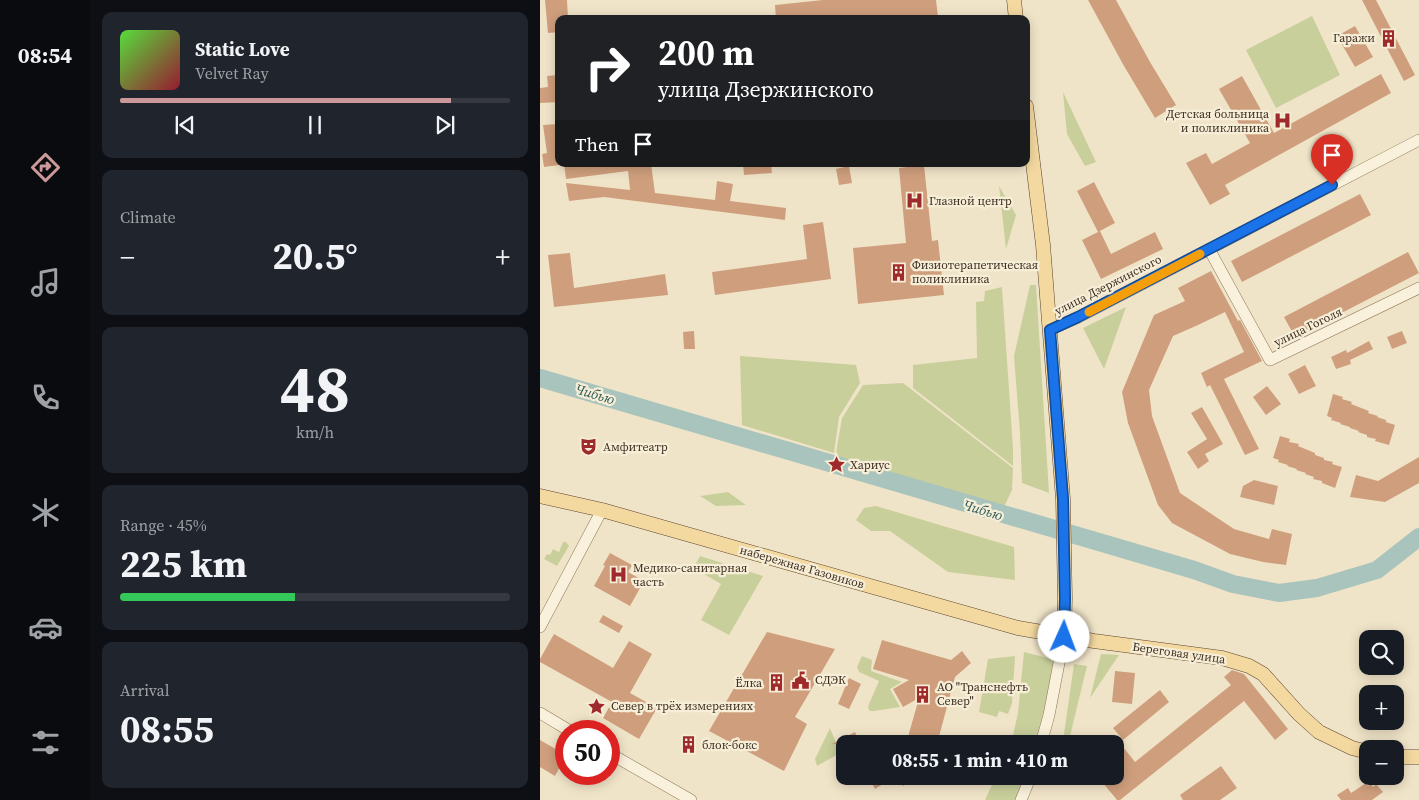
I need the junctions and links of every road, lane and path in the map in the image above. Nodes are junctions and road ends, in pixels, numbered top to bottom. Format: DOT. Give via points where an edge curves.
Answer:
graph roads {
  1 [pos="1014,0"];
  2 [pos="1016,15"];
  3 [pos="1030,139"];
  4 [pos="1419,140"];
  5 [pos="1209,249"];
  6 [pos="1419,288"];
  7 [pos="1050,330"];
  8 [pos="540,496"];
  9 [pos="602,510"];
  10 [pos="540,627"];
  11 [pos="1064,637"];
  12 [pos="540,713"];
  13 [pos="555,722"];
  14 [pos="1043,735"];
  15 [pos="1359,750"];
  16 [pos="1404,757"];
  17 [pos="1419,757"];
  18 [pos="620,759"];
  19 [pos="1027,785"];
  20 [pos="691,800"];
  21 [pos="1021,800"];
  1 -- 2 [label="main road"];
  3 -- 7 [label="main road"];
  4 -- 5 [label="street, улица Дзержинского"];
  5 -- 6 [label="street, улица Гоголя" via="1270,360"];
  5 -- 7 [label="street, улица Дзержинского"];
  7 -- 11 [label="main road" via="1062,504"];
  8 -- 9 [label="main road, набережная Газовиков"];
  9 -- 10 [label="street"];
  9 -- 11 [label="main road, набережная Газовиков" via="1018,628"];
  11 -- 14 [label="street"];
  11 -- 15 [label="main road, Береговая улица" via="1222,658 1249,666 1263,674 1319,732"];
  12 -- 13 [label="street"];
  16 -- 17 [label="main road"];
  18 -- 20 [label="street"];
  19 -- 21 [label="street"];
}
